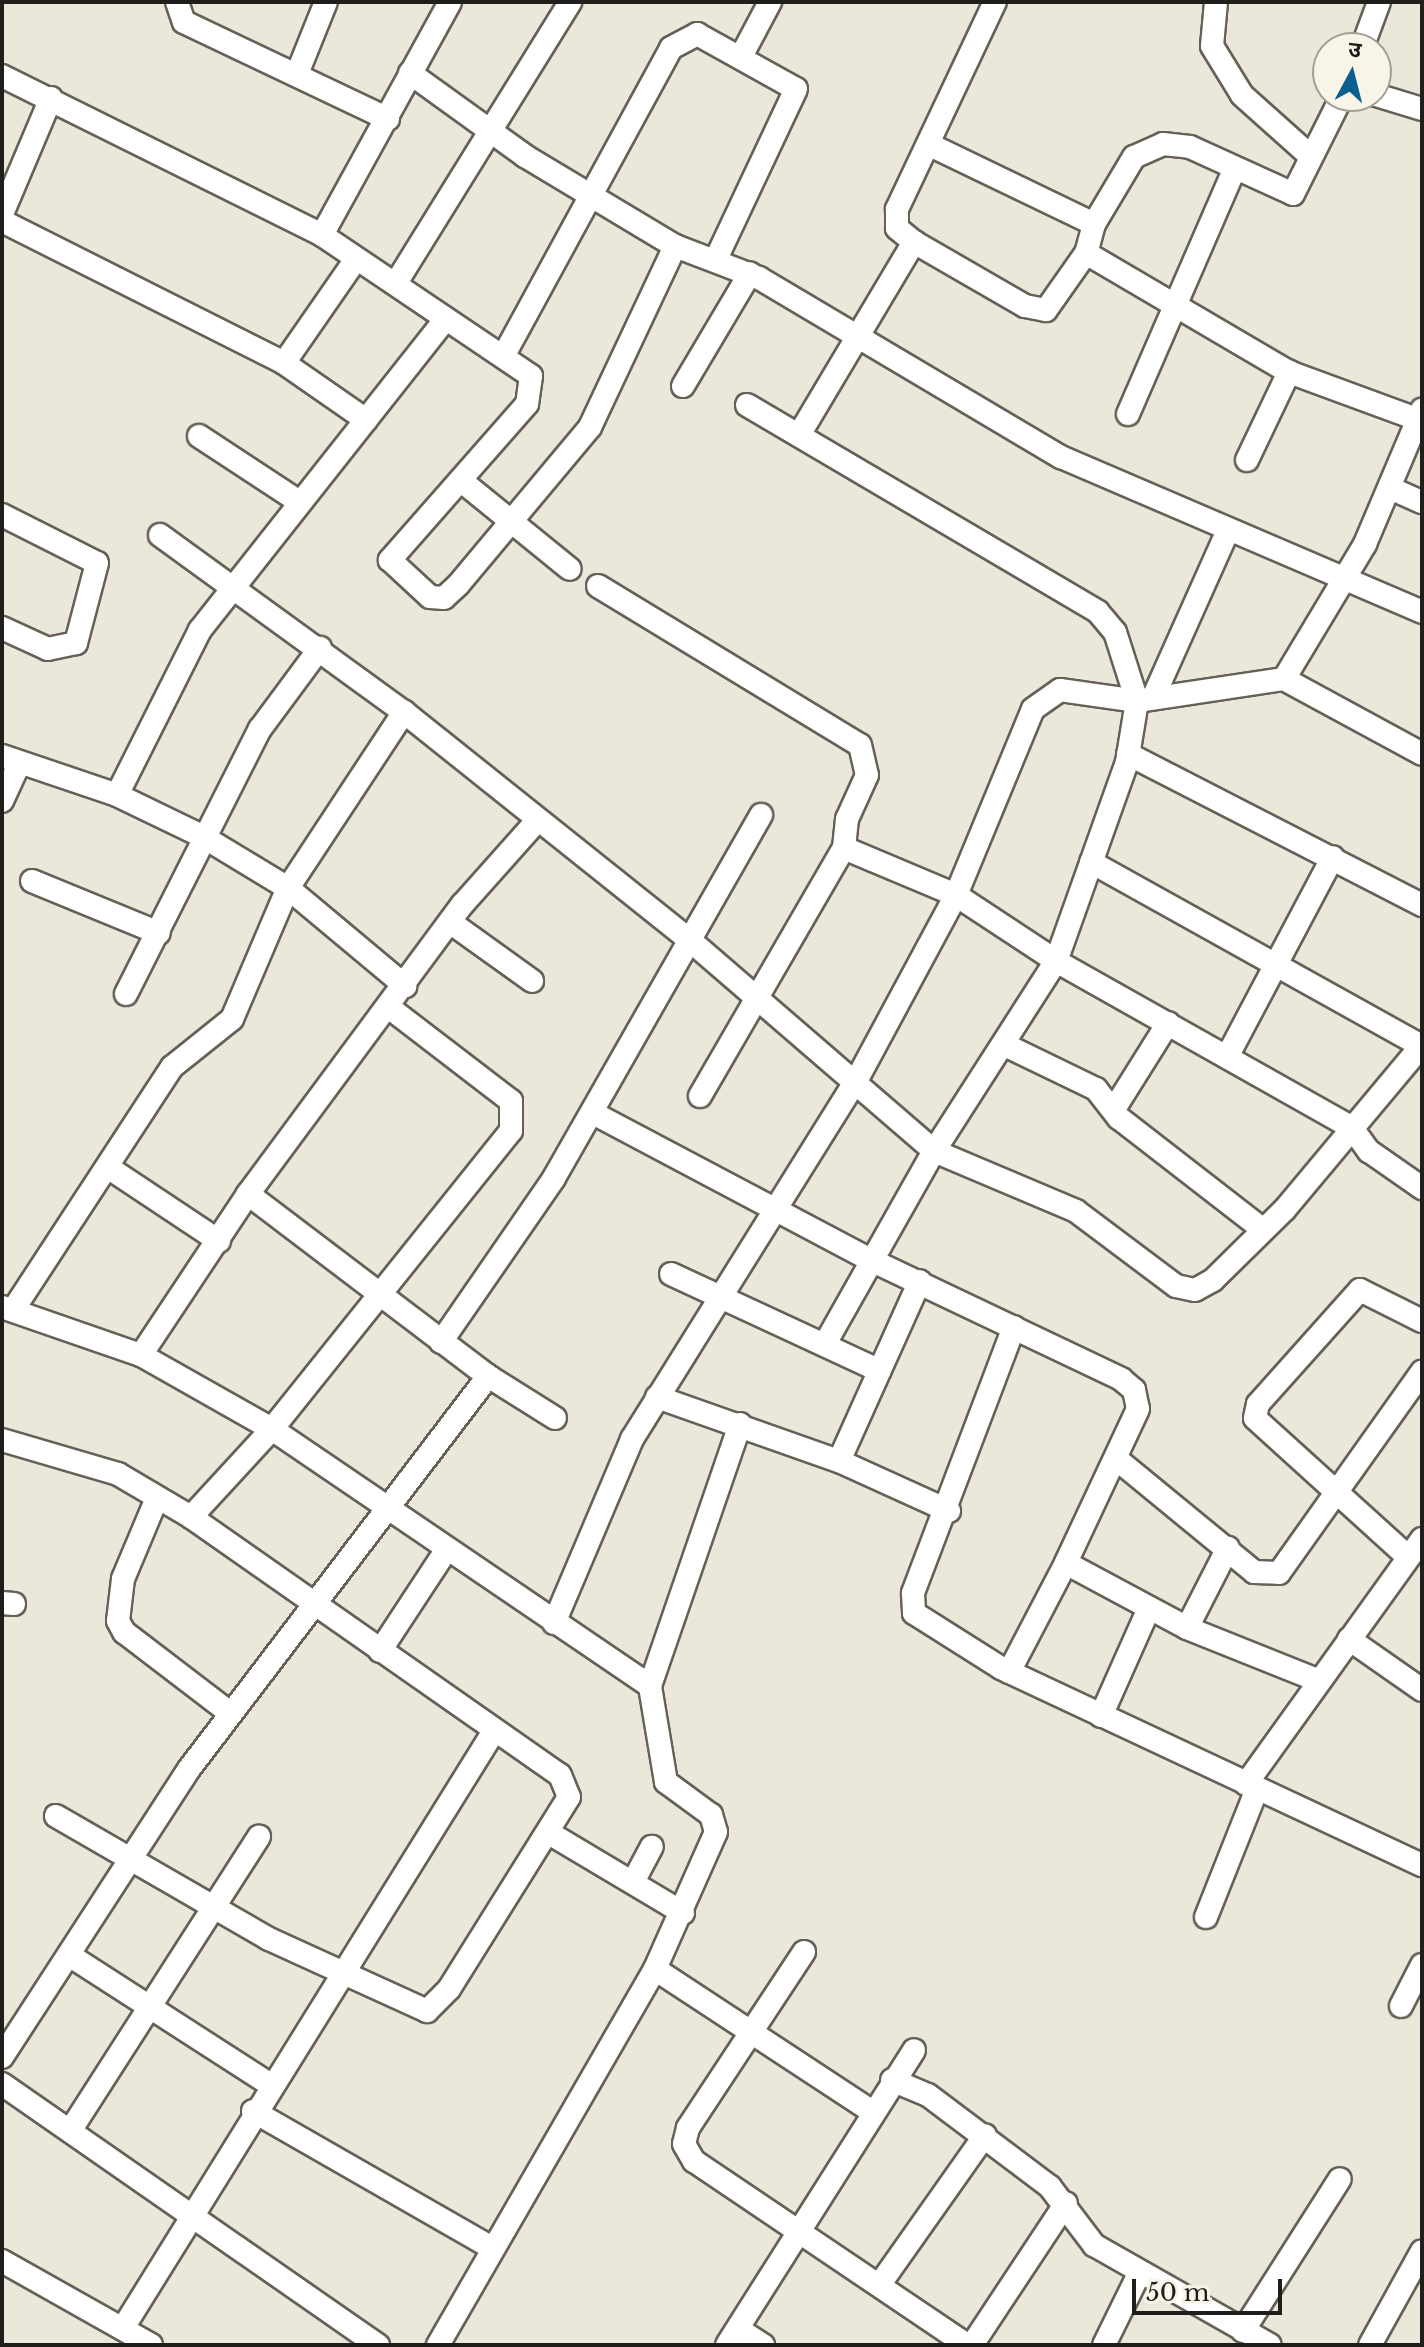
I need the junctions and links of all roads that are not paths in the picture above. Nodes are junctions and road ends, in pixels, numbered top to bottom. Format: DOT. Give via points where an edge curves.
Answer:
graph roads {
  1 [pos="177,2"];
  2 [pos="326,2"];
  3 [pos="450,2"];
  4 [pos="570,2"];
  5 [pos="770,2"];
  6 [pos="995,2"];
  7 [pos="1216,2"];
  8 [pos="1379,2"];
  9 [pos="1368,32"];
  10 [pos="743,53"];
  11 [pos="410,73"];
  12 [pos="297,74"];
  13 [pos="2,76"];
  14 [pos="51,98"];
  15 [pos="1392,100"];
  16 [pos="1422,109"];
  17 [pos="1333,112"];
  18 [pos="388,119"];
  19 [pos="494,132"];
  20 [pos="928,144"];
  21 [pos="1309,155"];
  22 [pos="1235,168"];
  23 [pos="594,195"];
  24 [pos="2,214"];
  25 [pos="2,221"];
  26 [pos="1094,224"];
  27 [pos="322,235"];
  28 [pos="914,242"];
  29 [pos="675,246"];
  30 [pos="1086,253"];
  31 [pos="717,257"];
  32 [pos="356,259"];
  33 [pos="750,273"];
  34 [pos="396,283"];
  35 [pos="1174,306"];
  36 [pos="443,322"];
  37 [pos="863,335"];
  38 [pos="505,353"];
  39 [pos="284,363"];
  40 [pos="1289,372"];
  41 [pos="683,386"];
  42 [pos="747,405"];
  43 [pos="1128,414"];
  44 [pos="1419,415"];
  45 [pos="366,420"];
  46 [pos="799,435"];
  47 [pos="199,436"];
  48 [pos="1247,460"];
  49 [pos="464,483"];
  50 [pos="1390,488"];
  51 [pos="298,501"];
  52 [pos="1422,502"];
  53 [pos="2,515"];
  54 [pos="514,521"];
  55 [pos="1228,530"];
  56 [pos="160,535"];
  57 [pos="570,569"];
  58 [pos="1346,581"];
  59 [pos="598,586"];
  60 [pos="230,590"];
  61 [pos="1422,612"];
  62 [pos="2,628"];
  63 [pos="320,648"];
  64 [pos="1284,679"];
  65 [pos="1145,699"];
  66 [pos="404,712"];
  67 [pos="1128,754"];
  68 [pos="1422,754"];
  69 [pos="10,760"];
  70 [pos="117,795"];
  71 [pos="2,801"];
  72 [pos="761,815"];
  73 [pos="536,822"];
  74 [pos="202,836"];
  75 [pos="844,848"];
  76 [pos="1333,857"];
  77 [pos="1091,862"];
  78 [pos="32,881"];
  79 [pos="288,888"];
  80 [pos="956,895"];
  81 [pos="1422,905"];
  82 [pos="450,922"];
  83 [pos="159,933"];
  84 [pos="692,942"];
  85 [pos="1056,961"];
  86 [pos="1280,963"];
  87 [pos="532,981"];
  88 [pos="405,986"];
  89 [pos="126,994"];
  90 [pos="754,1001"];
  91 [pos="390,1008"];
  92 [pos="1168,1023"];
  93 [pos="1007,1046"];
  94 [pos="1421,1046"];
  95 [pos="1227,1057"];
  96 [pos="856,1081"];
  97 [pos="700,1096"];
  98 [pos="1116,1106"];
  99 [pos="593,1113"];
  100 [pos="1352,1128"];
  101 [pos="934,1151"];
  102 [pos="109,1168"];
  103 [pos="1422,1188"];
  104 [pos="248,1194"];
  105 [pos="775,1210"];
  106 [pos="1262,1229"];
  107 [pos="219,1241"];
  108 [pos="873,1261"];
  109 [pos="671,1274"];
  110 [pos="920,1281"];
  111 [pos="382,1292"];
  112 [pos="719,1292"];
  113 [pos="8,1307"];
  114 [pos="1422,1321"];
  115 [pos="1014,1327"];
  116 [pos="441,1342"];
  117 [pos="825,1344"];
  118 [pos="141,1355"];
  119 [pos="880,1371"];
  120 [pos="1422,1372"];
  121 [pos="488,1376"];
  122 [pos="657,1397"];
  123 [pos="555,1418"];
  124 [pos="740,1424"];
  125 [pos="272,1429"];
  126 [pos="2,1440"];
  127 [pos="839,1461"];
  128 [pos="1119,1461"];
  129 [pos="1335,1492"];
  130 [pos="157,1498"];
  131 [pos="387,1505"];
  132 [pos="949,1511"];
  133 [pos="191,1517"];
  134 [pos="1228,1548"];
  135 [pos="1414,1548"];
  136 [pos="447,1549"];
  137 [pos="1066,1563"];
  138 [pos="311,1601"];
  139 [pos="1149,1608"];
  140 [pos="554,1623"];
  141 [pos="1187,1628"];
  142 [pos="1349,1639"];
  143 [pos="380,1651"];
  144 [pos="1009,1672"];
  145 [pos="1317,1680"];
  146 [pos="650,1686"];
  147 [pos="1422,1690"];
  148 [pos="230,1713"];
  149 [pos="1101,1716"];
  150 [pos="494,1731"];
  151 [pos="1251,1786"];
  152 [pos="56,1816"];
  153 [pos="549,1833"];
  154 [pos="259,1837"];
  155 [pos="652,1847"];
  156 [pos="132,1859"];
  157 [pos="1422,1865"];
  158 [pos="633,1882"];
  159 [pos="212,1908"];
  160 [pos="683,1913"];
  161 [pos="1206,1917"];
  162 [pos="804,1952"];
  163 [pos="69,1955"];
  164 [pos="1422,1965"];
  165 [pos="655,1969"];
  166 [pos="340,1972"];
  167 [pos="150,2004"];
  168 [pos="1401,2006"];
  169 [pos="749,2032"];
  170 [pos="914,2050"];
  171 [pos="2,2057"];
  172 [pos="892,2080"];
  173 [pos="2,2084"];
  174 [pos="272,2086"];
  175 [pos="870,2110"];
  176 [pos="253,2111"];
  177 [pos="70,2131"];
  178 [pos="985,2135"];
  179 [pos="1340,2179"];
  180 [pos="1066,2203"];
  181 [pos="190,2209"];
  182 [pos="804,2229"];
  183 [pos="490,2247"];
  184 [pos="1422,2251"];
  185 [pos="2,2261"];
  186 [pos="1138,2276"];
  187 [pos="880,2284"];
  188 [pos="123,2328"];
  189 [pos="1243,2331"];
  190 [pos="732,2337"];
  191 [pos="151,2345"];
  192 [pos="378,2345"];
  193 [pos="438,2345"];
  194 [pos="763,2345"];
  195 [pos="970,2345"];
  196 [pos="1104,2345"];
  197 [pos="1270,2345"];
  198 [pos="1370,2345"];
  1 -- 12 [label="street" via="184,22"];
  2 -- 12 [label="street"];
  3 -- 11 [label="street"];
  4 -- 19 [label="street"];
  5 -- 10 [label="street"];
  6 -- 20 [label="street"];
  7 -- 21 [label="street" via="1212,46 1242,95"];
  8 -- 9 [label="street"];
  10 -- 23 [label="street" via="683,35"];
  10 -- 31 [label="street" via="796,89"];
  11 -- 18 [label="street"];
  11 -- 19 [label="street"];
  12 -- 18 [label="street"];
  13 -- 14 [label="street"];
  14 -- 24 [label="street"];
  14 -- 27 [label="street"];
  15 -- 16 [label="street"];
  17 -- 21 [label="street"];
  18 -- 27 [label="street"];
  19 -- 23 [label="street"];
  19 -- 34 [label="street"];
  20 -- 26 [label="street"];
  20 -- 28 [label="street" via="897,209 897,228"];
  21 -- 22 [label="street" via="1293,194"];
  22 -- 26 [label="street" via="1190,147 1148,148 1134,157"];
  22 -- 35 [label="street"];
  23 -- 29 [label="street"];
  23 -- 38 [label="street"];
  25 -- 39 [label="street"];
  26 -- 30 [label="street"];
  27 -- 32 [label="street"];
  28 -- 30 [label="street" via="1025,306 1046,310"];
  28 -- 37 [label="street"];
  29 -- 31 [label="street"];
  29 -- 54 [label="street" via="590,427"];
  30 -- 35 [label="street"];
  31 -- 33 [label="street"];
  32 -- 34 [label="street"];
  32 -- 39 [label="street"];
  33 -- 37 [label="street"];
  33 -- 41 [label="street"];
  34 -- 36 [label="street"];
  35 -- 40 [label="street"];
  35 -- 43 [label="street"];
  36 -- 38 [label="street"];
  36 -- 45 [label="street"];
  37 -- 46 [label="street"];
  37 -- 55 [label="street" via="1061,457"];
  38 -- 49 [label="street" via="534,388"];
  39 -- 45 [label="street"];
  40 -- 44 [label="street"];
  40 -- 48 [label="street"];
  42 -- 46 [label="street"];
  44 -- 50 [label="street"];
  45 -- 51 [label="street"];
  46 -- 65 [label="street" via="1098,612 1115,632"];
  47 -- 51 [label="street"];
  49 -- 54 [label="street"];
  49 -- 54 [label="street" via="391,567 430,597 444,598"];
  50 -- 52 [label="street"];
  50 -- 58 [label="street"];
  51 -- 60 [label="street"];
  53 -- 62 [label="street" via="97,563 76,643 48,649"];
  54 -- 57 [label="street"];
  55 -- 58 [label="street"];
  55 -- 65 [label="street"];
  56 -- 60 [label="street"];
  58 -- 61 [label="street"];
  58 -- 64 [label="street"];
  59 -- 75 [label="street" via="860,745 867,775 847,819"];
  60 -- 63 [label="street"];
  60 -- 70 [label="street" via="172,675"];
  63 -- 66 [label="street"];
  63 -- 74 [label="street" via="260,729"];
  64 -- 65 [label="street"];
  64 -- 68 [label="street"];
  65 -- 67 [label="street"];
  65 -- 80 [label="street" via="1060,690 1045,695 1000,782"];
  66 -- 73 [label="street"];
  66 -- 79 [label="street"];
  67 -- 76 [label="street"];
  67 -- 77 [label="street"];
  69 -- 70 [label="street"];
  69 -- 71 [label="street"];
  70 -- 74 [label="street"];
  72 -- 84 [label="street"];
  73 -- 82 [label="street"];
  73 -- 84 [label="street"];
  74 -- 79 [label="street"];
  74 -- 83 [label="street"];
  75 -- 80 [label="street"];
  75 -- 90 [label="street"];
  76 -- 81 [label="street"];
  76 -- 86 [label="street"];
  77 -- 85 [label="street"];
  77 -- 86 [label="street"];
  78 -- 83 [label="street"];
  79 -- 88 [label="street"];
  79 -- 102 [label="street" via="232,1019 221,1033 184,1052"];
  80 -- 85 [label="street"];
  80 -- 96 [label="street"];
  82 -- 87 [label="street"];
  82 -- 88 [label="street"];
  83 -- 89 [label="street"];
  84 -- 90 [label="street"];
  84 -- 99 [label="street"];
  85 -- 92 [label="street"];
  85 -- 93 [label="street"];
  86 -- 94 [label="street"];
  86 -- 95 [label="street"];
  88 -- 91 [label="street"];
  90 -- 96 [label="street"];
  90 -- 97 [label="street"];
  91 -- 104 [label="street"];
  91 -- 111 [label="street" via="516,1111 511,1131"];
  92 -- 95 [label="street"];
  92 -- 98 [label="street"];
  93 -- 98 [label="street"];
  93 -- 101 [label="street"];
  94 -- 100 [label="street"];
  95 -- 100 [label="street"];
  96 -- 101 [label="street"];
  96 -- 105 [label="street"];
  98 -- 106 [label="street" via="1119,1118"];
  99 -- 105 [label="street"];
  99 -- 116 [label="street"];
  100 -- 103 [label="street" via="1369,1151"];
  100 -- 106 [label="street"];
  101 -- 106 [label="street" via="1076,1211 1176,1286 1195,1290 1213,1280"];
  101 -- 108 [label="street"];
  102 -- 107 [label="street"];
  102 -- 113 [label="street"];
  104 -- 107 [label="street"];
  104 -- 111 [label="street"];
  105 -- 108 [label="street"];
  105 -- 112 [label="street"];
  107 -- 118 [label="street"];
  108 -- 110 [label="street"];
  108 -- 117 [label="street"];
  109 -- 112 [label="street"];
  110 -- 115 [label="street"];
  110 -- 119 [label="street"];
  111 -- 116 [label="street"];
  111 -- 125 [label="street"];
  112 -- 117 [label="street"];
  112 -- 122 [label="street"];
  113 -- 118 [label="street"];
  114 -- 129 [label="street" via="1360,1290 1258,1404 1260,1429"];
  115 -- 128 [label="street" via="1134,1390 1138,1409"];
  115 -- 132 [label="street"];
  116 -- 121 [label="street"];
  117 -- 119 [label="street"];
  118 -- 125 [label="street"];
  119 -- 127 [label="street"];
  120 -- 129 [label="street"];
  121 -- 123 [label="street"];
  121 -- 131 [label="street"];
  122 -- 124 [label="street"];
  122 -- 140 [label="street" via="605,1494"];
  124 -- 127 [label="street"];
  124 -- 146 [label="street"];
  125 -- 131 [label="street"];
  125 -- 133 [label="street"];
  126 -- 130 [label="street" via="118,1474"];
  127 -- 132 [label="street"];
  128 -- 134 [label="street"];
  128 -- 137 [label="street"];
  129 -- 134 [label="street" via="1279,1573 1254,1572"];
  129 -- 135 [label="street"];
  130 -- 133 [label="street"];
  130 -- 148 [label="street" via="123,1579 118,1621 124,1632"];
  131 -- 136 [label="street"];
  131 -- 138 [label="street"];
  132 -- 144 [label="street" via="913,1593 914,1613"];
  133 -- 138 [label="street"];
  134 -- 141 [label="street"];
  135 -- 142 [label="street"];
  136 -- 140 [label="street"];
  136 -- 143 [label="street"];
  137 -- 139 [label="street"];
  137 -- 144 [label="street"];
  138 -- 143 [label="street"];
  138 -- 148 [label="street"];
  139 -- 141 [label="street"];
  139 -- 149 [label="street"];
  140 -- 146 [label="street"];
  141 -- 145 [label="street"];
  142 -- 145 [label="street"];
  142 -- 147 [label="street"];
  143 -- 150 [label="street"];
  144 -- 149 [label="street"];
  145 -- 151 [label="street"];
  146 -- 160 [label="street" via="666,1782 716,1822"];
  148 -- 156 [label="street"];
  149 -- 151 [label="street"];
  150 -- 153 [label="street" via="568,1785"];
  150 -- 166 [label="street"];
  151 -- 157 [label="street"];
  151 -- 161 [label="street"];
  152 -- 156 [label="street"];
  153 -- 158 [label="street"];
  153 -- 166 [label="street" via="449,1989 427,2011"];
  154 -- 159 [label="street"];
  155 -- 158 [label="street"];
  156 -- 159 [label="street"];
  156 -- 163 [label="street"];
  158 -- 160 [label="street"];
  159 -- 166 [label="street"];
  159 -- 167 [label="street"];
  160 -- 165 [label="street"];
  162 -- 169 [label="street"];
  163 -- 167 [label="street"];
  163 -- 171 [label="street"];
  164 -- 168 [label="street"];
  165 -- 169 [label="street"];
  165 -- 183 [label="street"];
  166 -- 174 [label="street"];
  167 -- 174 [label="street"];
  167 -- 177 [label="street"];
  169 -- 175 [label="street"];
  169 -- 182 [label="street" via="684,2144 694,2161"];
  170 -- 172 [label="street"];
  172 -- 175 [label="street"];
  172 -- 178 [label="street"];
  173 -- 177 [label="street"];
  174 -- 176 [label="street"];
  175 -- 182 [label="street"];
  176 -- 181 [label="street"];
  176 -- 183 [label="street"];
  177 -- 181 [label="street"];
  178 -- 180 [label="street"];
  178 -- 187 [label="street"];
  179 -- 189 [label="street"];
  180 -- 186 [label="street" via="1094,2245"];
  180 -- 195 [label="street"];
  181 -- 188 [label="street"];
  181 -- 192 [label="street" via="284,2284"];
  182 -- 187 [label="street"];
  182 -- 190 [label="street"];
  183 -- 193 [label="street"];
  184 -- 198 [label="street"];
  185 -- 188 [label="street"];
  186 -- 189 [label="street"];
  186 -- 196 [label="street"];
  187 -- 195 [label="street"];
  188 -- 191 [label="street"];
  189 -- 197 [label="street"];
  190 -- 194 [label="street"];
}
